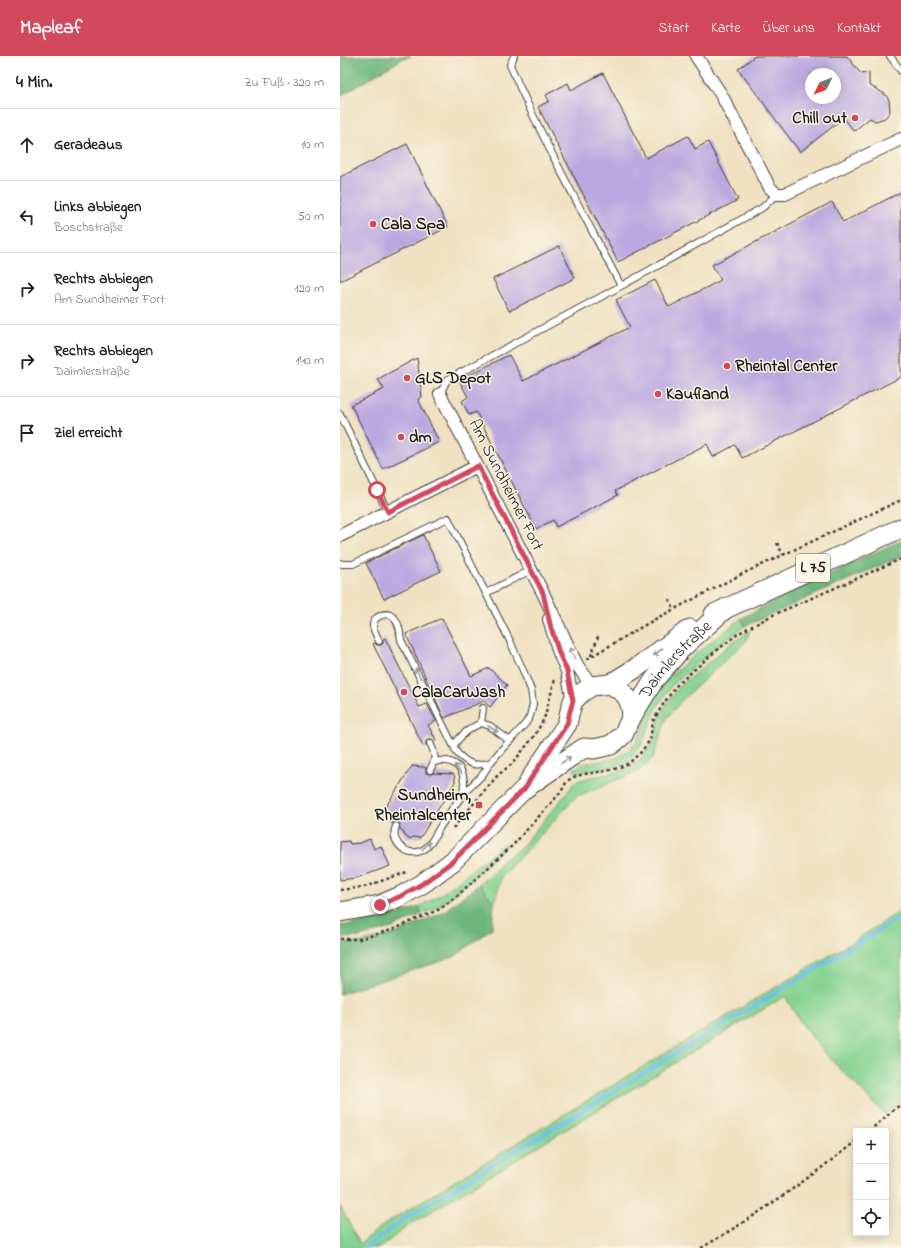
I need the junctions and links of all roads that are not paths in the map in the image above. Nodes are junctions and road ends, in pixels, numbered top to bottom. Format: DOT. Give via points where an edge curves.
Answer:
graph roads {
  1 [pos="514,56"];
  2 [pos="696,56"];
  3 [pos="890,56"];
  4 [pos="901,71"];
  5 [pos="901,139"];
  6 [pos="777,194"];
  7 [pos="622,286"];
  8 [pos="440,394"];
  9 [pos="340,414"];
  10 [pos="478,466"];
  11 [pos="388,512"];
  12 [pos="901,528"];
  13 [pos="340,536"];
  14 [pos="340,563"];
  15 [pos="531,570"];
  16 [pos="486,593"];
  17 [pos="543,593"];
  18 [pos="726,608"];
  19 [pos="379,641"];
  20 [pos="601,685"];
  21 [pos="573,701"];
  22 [pos="484,708"];
  23 [pos="632,716"];
  24 [pos="481,723"];
  25 [pos="567,724"];
  26 [pos="510,741"];
  27 [pos="430,743"];
  28 [pos="454,745"];
  29 [pos="584,748"];
  30 [pos="434,762"];
  31 [pos="491,762"];
  32 [pos="430,770"];
  33 [pos="524,789"];
  34 [pos="463,795"];
  35 [pos="396,826"];
  36 [pos="340,912"];
  1 -- 7 [label="lane" via="510,65 523,94"];
  2 -- 6 [label="street" via="722,96 770,188"];
  3 -- 4 [label="lane"];
  5 -- 6 [label="street" via="785,194"];
  6 -- 7 [label="lane" via="762,208"];
  7 -- 8 [label="lane" via="447,380"];
  8 -- 10 [label="street, Am Sundheimer Fort"];
  9 -- 11 [label="lane"];
  10 -- 11 [label="street"];
  10 -- 15 [label="street, Am Sundheimer Fort"];
  11 -- 13 [label="street"];
  12 -- 18 [label="main road, Daimlerstraße / L 75"];
  14 -- 16 [label="lane" via="353,564 448,518"];
  15 -- 16 [label="lane"];
  15 -- 17 [label="street, Am Sundheimer Fort"];
  16 -- 26 [label="lane" via="525,675 533,704 526,723"];
  20 -- 17 [label="street, Am Sundheimer Fort, one-way" via="577,665"];
  17 -- 21 [label="street, Am Sundheimer Fort" via="550,624 567,671"];
  18 -- 20 [label="main road, Daimlerstraße / L 75, one-way" via="701,622 636,668"];
  18 -- 23 [label="main road, Daimlerstraße / L 75" via="682,648 654,680"];
  28 -- 19 [label="lane, one-way" via="401,640 399,626 392,616 384,614 373,623"];
  20 -- 21 [label="main road, Daimlerstraße / L 75" via="581,693"];
  20 -- 23 [label="main road, Daimlerstraße" via="624,693 631,703"];
  21 -- 25 [label="main road, Daimlerstraße / L 75"];
  22 -- 24 [label="lane"];
  23 -- 29 [label="main road, Daimlerstraße / L 75" via="623,735 611,745 594,749"];
  24 -- 26 [label="lane, one-way" via="490,726"];
  24 -- 28 [label="lane" via="472,727"];
  25 -- 29 [label="main road" via="573,738"];
  25 -- 33 [label="main road, Daimlerstraße / L 75"];
  26 -- 31 [label="lane"];
  27 -- 30 [label="lane" via="434,752"];
  28 -- 31 [label="lane" via="457,753 473,765"];
  33 -- 29 [label="main road, Daimlerstraße / L 75, one-way"];
  30 -- 32 [label="lane"];
  34 -- 30 [label="lane, one-way" via="462,772 455,763 447,760"];
  31 -- 34 [label="lane"];
  33 -- 36 [label="main road, Daimlerstraße / L 75" via="453,861 422,884 380,905"];
  35 -- 34 [label="lane, one-way" via="395,838 400,845 411,853 417,853 429,845"];
}
